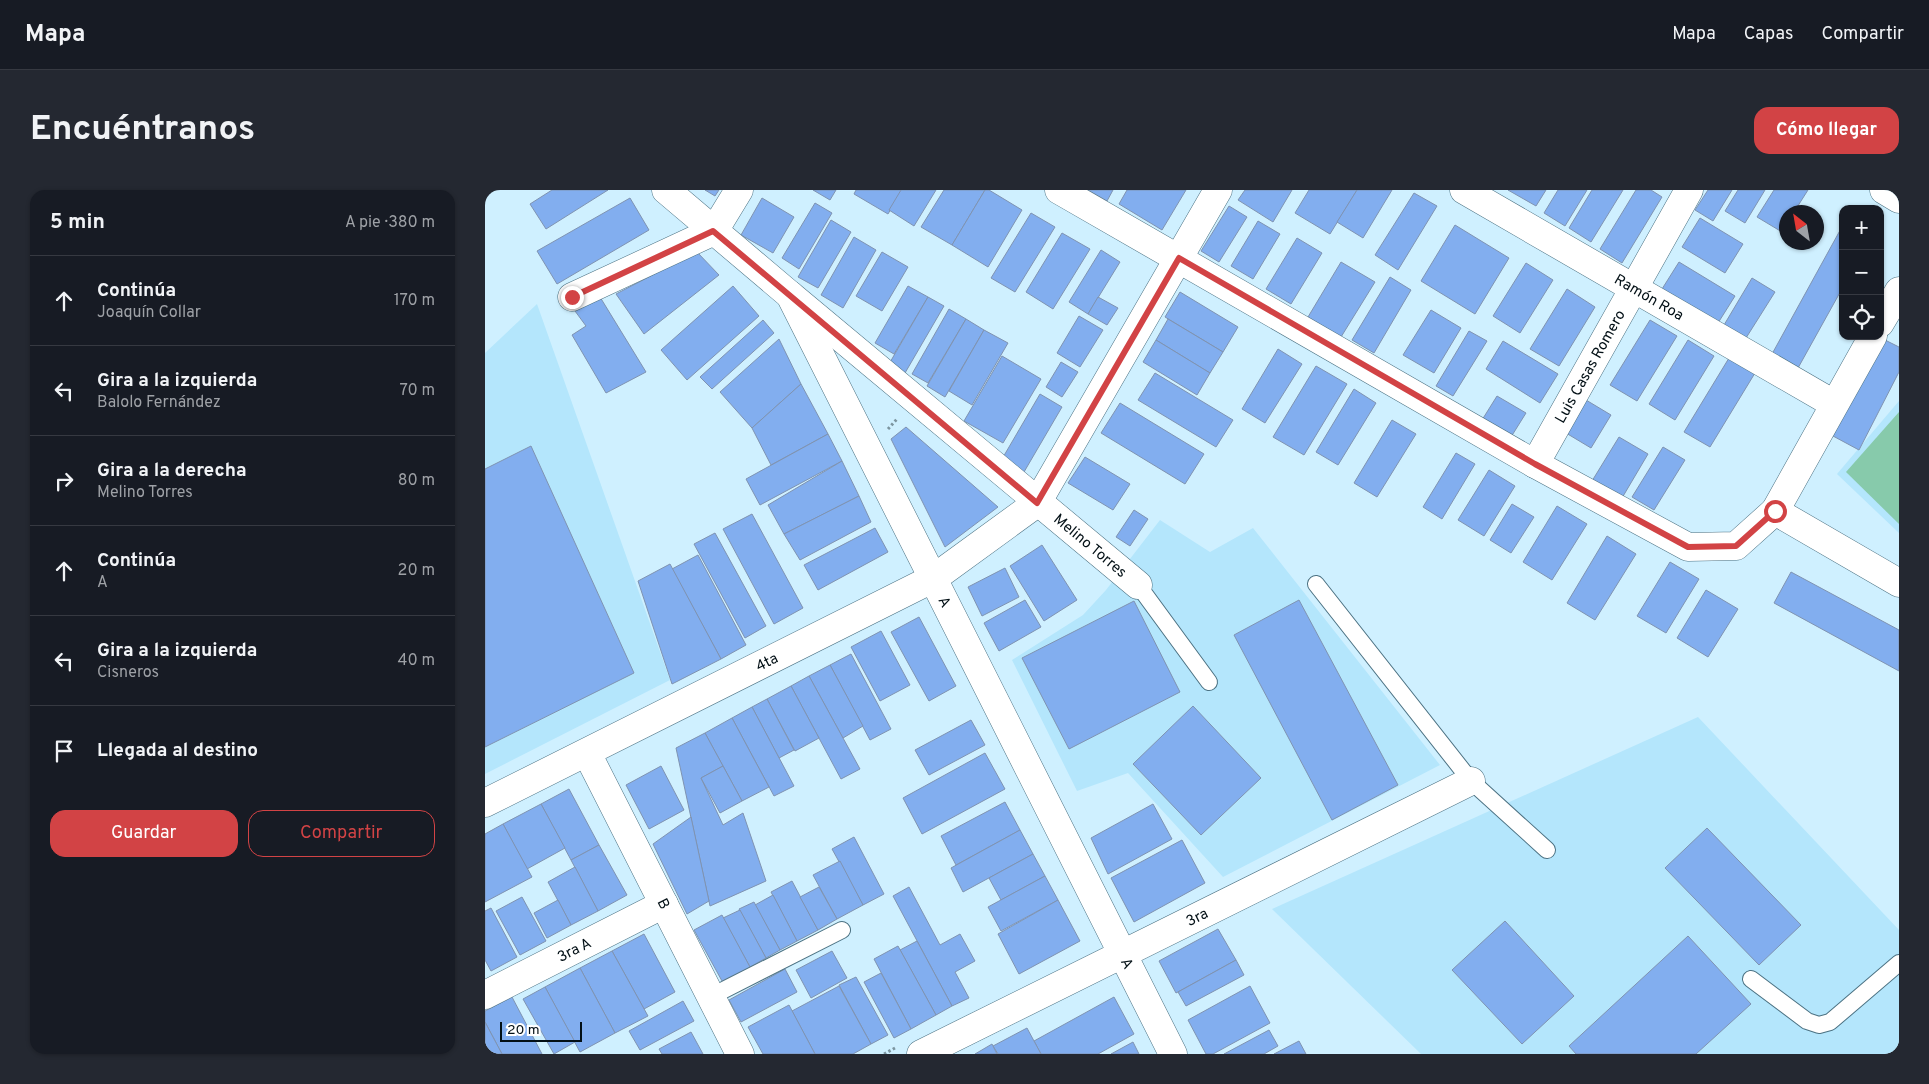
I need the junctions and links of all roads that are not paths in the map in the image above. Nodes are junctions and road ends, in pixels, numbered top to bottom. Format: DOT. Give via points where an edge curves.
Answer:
graph roads {
  1 [pos="666,190"];
  2 [pos="739,190"];
  3 [pos="1059,190"];
  4 [pos="1218,190"];
  5 [pos="1464,190"];
  6 [pos="1689,190"];
  7 [pos="1884,190"];
  8 [pos="1899,198"];
  9 [pos="713,231"];
  10 [pos="1179,258"];
  11 [pos="1634,289"];
  12 [pos="1899,291"];
  13 [pos="790,295"];
  14 [pos="572,297"];
  15 [pos="1884,316"];
  16 [pos="1871,340"];
  17 [pos="1834,404"];
  18 [pos="1535,464"];
  19 [pos="1037,503"];
  20 [pos="1775,511"];
  21 [pos="934,578"];
  22 [pos="1899,583"];
  23 [pos="1316,584"];
  24 [pos="1138,585"];
  25 [pos="1209,682"];
  26 [pos="587,753"];
  27 [pos="1471,781"];
  28 [pos="485,804"];
  29 [pos="1547,850"];
  30 [pos="663,904"];
  31 [pos="842,930"];
  32 [pos="1122,954"];
  33 [pos="1899,963"];
  34 [pos="1751,979"];
  35 [pos="485,995"];
  36 [pos="710,997"];
  37 [pos="740,1054"];
  38 [pos="921,1054"];
  39 [pos="1173,1054"];
  1 -- 9 [label="street, A"];
  2 -- 9 [label="street"];
  3 -- 10 [label="street"];
  4 -- 10 [label="street"];
  5 -- 11 [label="street, Ramón Roa"];
  6 -- 11 [label="street, Luis Casas Romero"];
  7 -- 8 [label="street"];
  9 -- 13 [label="street, A"];
  9 -- 14 [label="street"];
  10 -- 18 [label="street"];
  10 -- 19 [label="street"];
  11 -- 17 [label="street, Ramón Roa"];
  11 -- 18 [label="street, Luis Casas Romero"];
  12 -- 15 [label="street"];
  13 -- 19 [label="street, Melino Torres"];
  13 -- 21 [label="street, A"];
  16 -- 17 [label="street"];
  17 -- 20 [label="street"];
  18 -- 20 [label="street" via="1688,547 1736,546"];
  19 -- 21 [label="street, 4ta"];
  19 -- 24 [label="street, Melino Torres"];
  20 -- 22 [label="street"];
  21 -- 26 [label="street, 4ta"];
  21 -- 32 [label="street, A"];
  23 -- 27 [label="lane"];
  24 -- 25 [label="lane"];
  26 -- 28 [label="street, 4ta"];
  26 -- 30 [label="street, B"];
  27 -- 29 [label="lane"];
  27 -- 32 [label="street, 3ra"];
  30 -- 35 [label="street, 3ra A"];
  30 -- 36 [label="street, B"];
  31 -- 36 [label="lane"];
  32 -- 38 [label="street, 3ra"];
  32 -- 39 [label="street, A"];
  33 -- 34 [label="lane" via="1830,1022 1819,1024 1807,1021"];
  36 -- 37 [label="street, B"];
}
